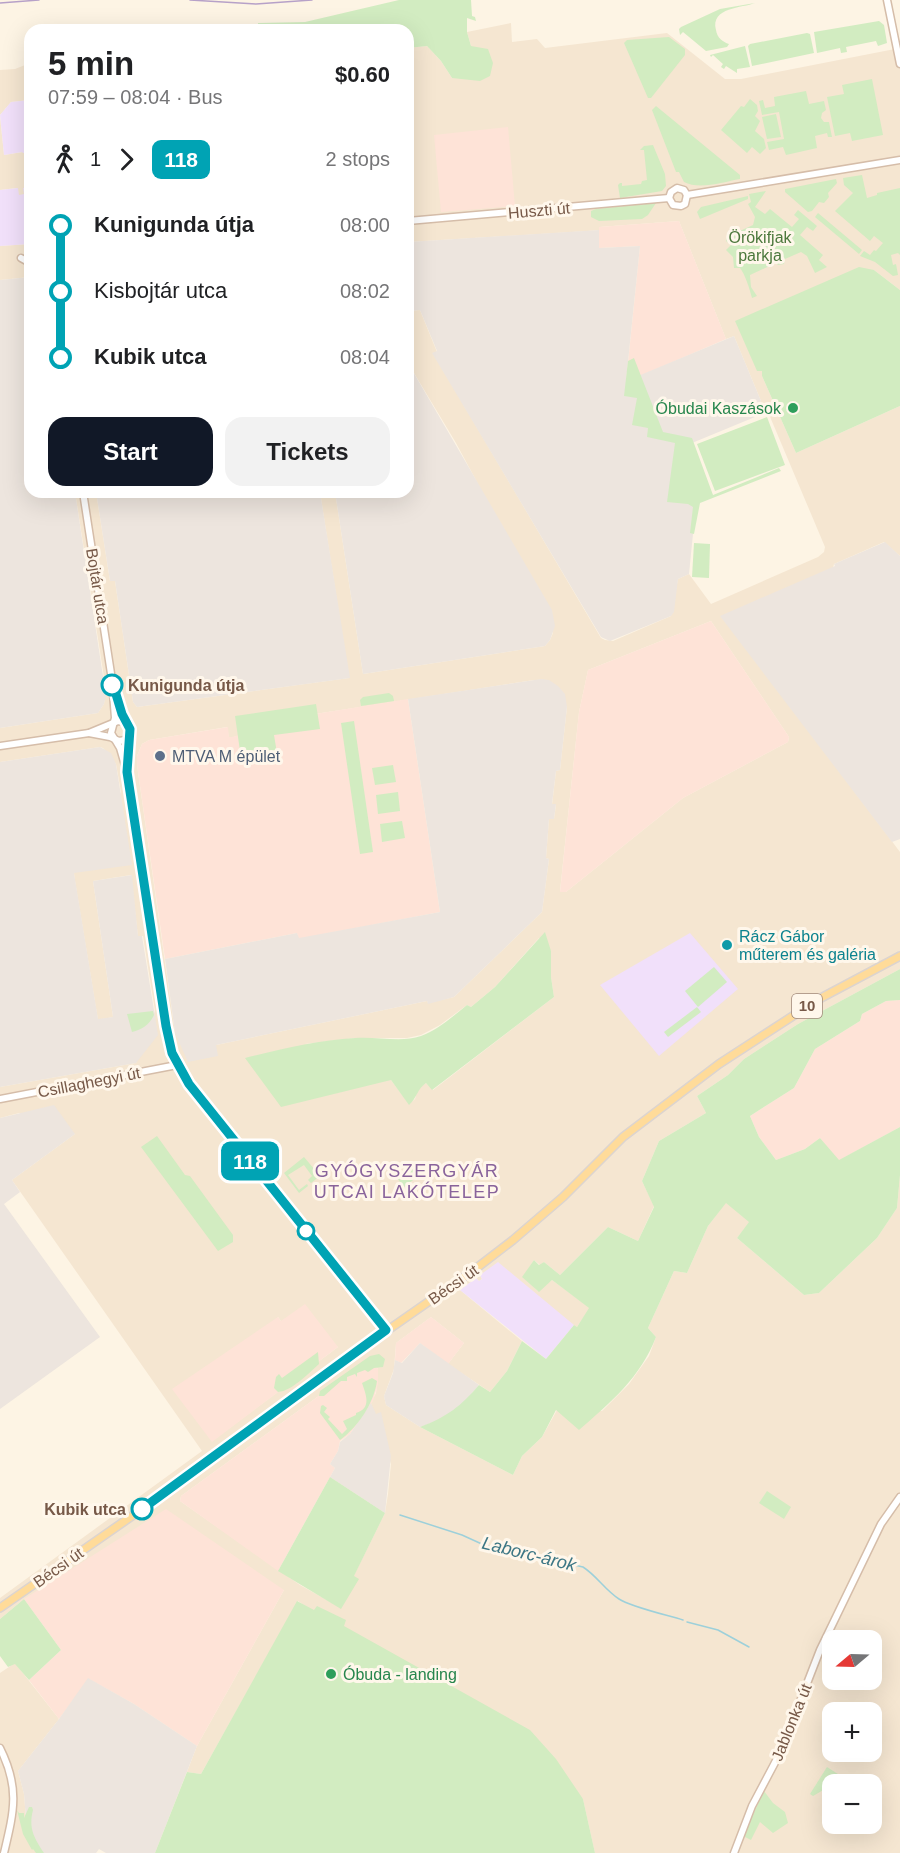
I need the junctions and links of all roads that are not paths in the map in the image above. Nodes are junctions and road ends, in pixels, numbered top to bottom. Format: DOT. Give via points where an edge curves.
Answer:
graph roads {
  1 [pos="887,0"];
  2 [pos="900,64"];
  3 [pos="898,160"];
  4 [pos="687,195"];
  5 [pos="669,198"];
  6 [pos="414,220"];
  7 [pos="84,498"];
  8 [pos="112,681"];
  9 [pos="125,722"];
  10 [pos="114,723"];
  11 [pos="89,733"];
  12 [pos="129,737"];
  13 [pos="115,739"];
  14 [pos="0,746"];
  15 [pos="127,772"];
  16 [pos="900,956"];
  17 [pos="177,1065"];
  18 [pos="0,1099"];
  19 [pos="386,1330"];
  20 [pos="900,1497"];
  21 [pos="0,1608"];
  22 [pos="0,1748"];
  23 [pos="4,1853"];
  24 [pos="734,1853"];
  1 -- 2 [label="street"];
  3 -- 4 [label="street"];
  4 -- 5 [label="street" via="677,188"];
  4 -- 5 [label="street" via="681,206 673,205"];
  5 -- 6 [label="street, Huszti út"];
  7 -- 8 [label="street, Bojtár utca"];
  8 -- 9 [label="street, Bojtár utca"];
  8 -- 10 [label="street, Bojtár utca"];
  9 -- 10 [label="street"];
  9 -- 12 [label="street" via="130,729"];
  10 -- 11 [label="street"];
  10 -- 13 [label="street" via="111,731"];
  11 -- 13 [label="street"];
  11 -- 14 [label="street"];
  12 -- 13 [label="street"];
  12 -- 15 [label="street"];
  13 -- 15 [label="street"];
  15 -- 17 [label="street" via="166,1026"];
  16 -- 19 [label="main road, Bécsi út / 10" via="819,999 719,1064 623,1137 513,1240"];
  17 -- 18 [label="street, Csillaghegyi út"];
  17 -- 19 [label="street"];
  19 -- 21 [label="main road, Bécsi út / 10"];
  20 -- 24 [label="street, Jablonka út" via="881,1524 820,1650 780,1753 752,1806"];
  22 -- 23 [label="street" via="14,1789"];
}
